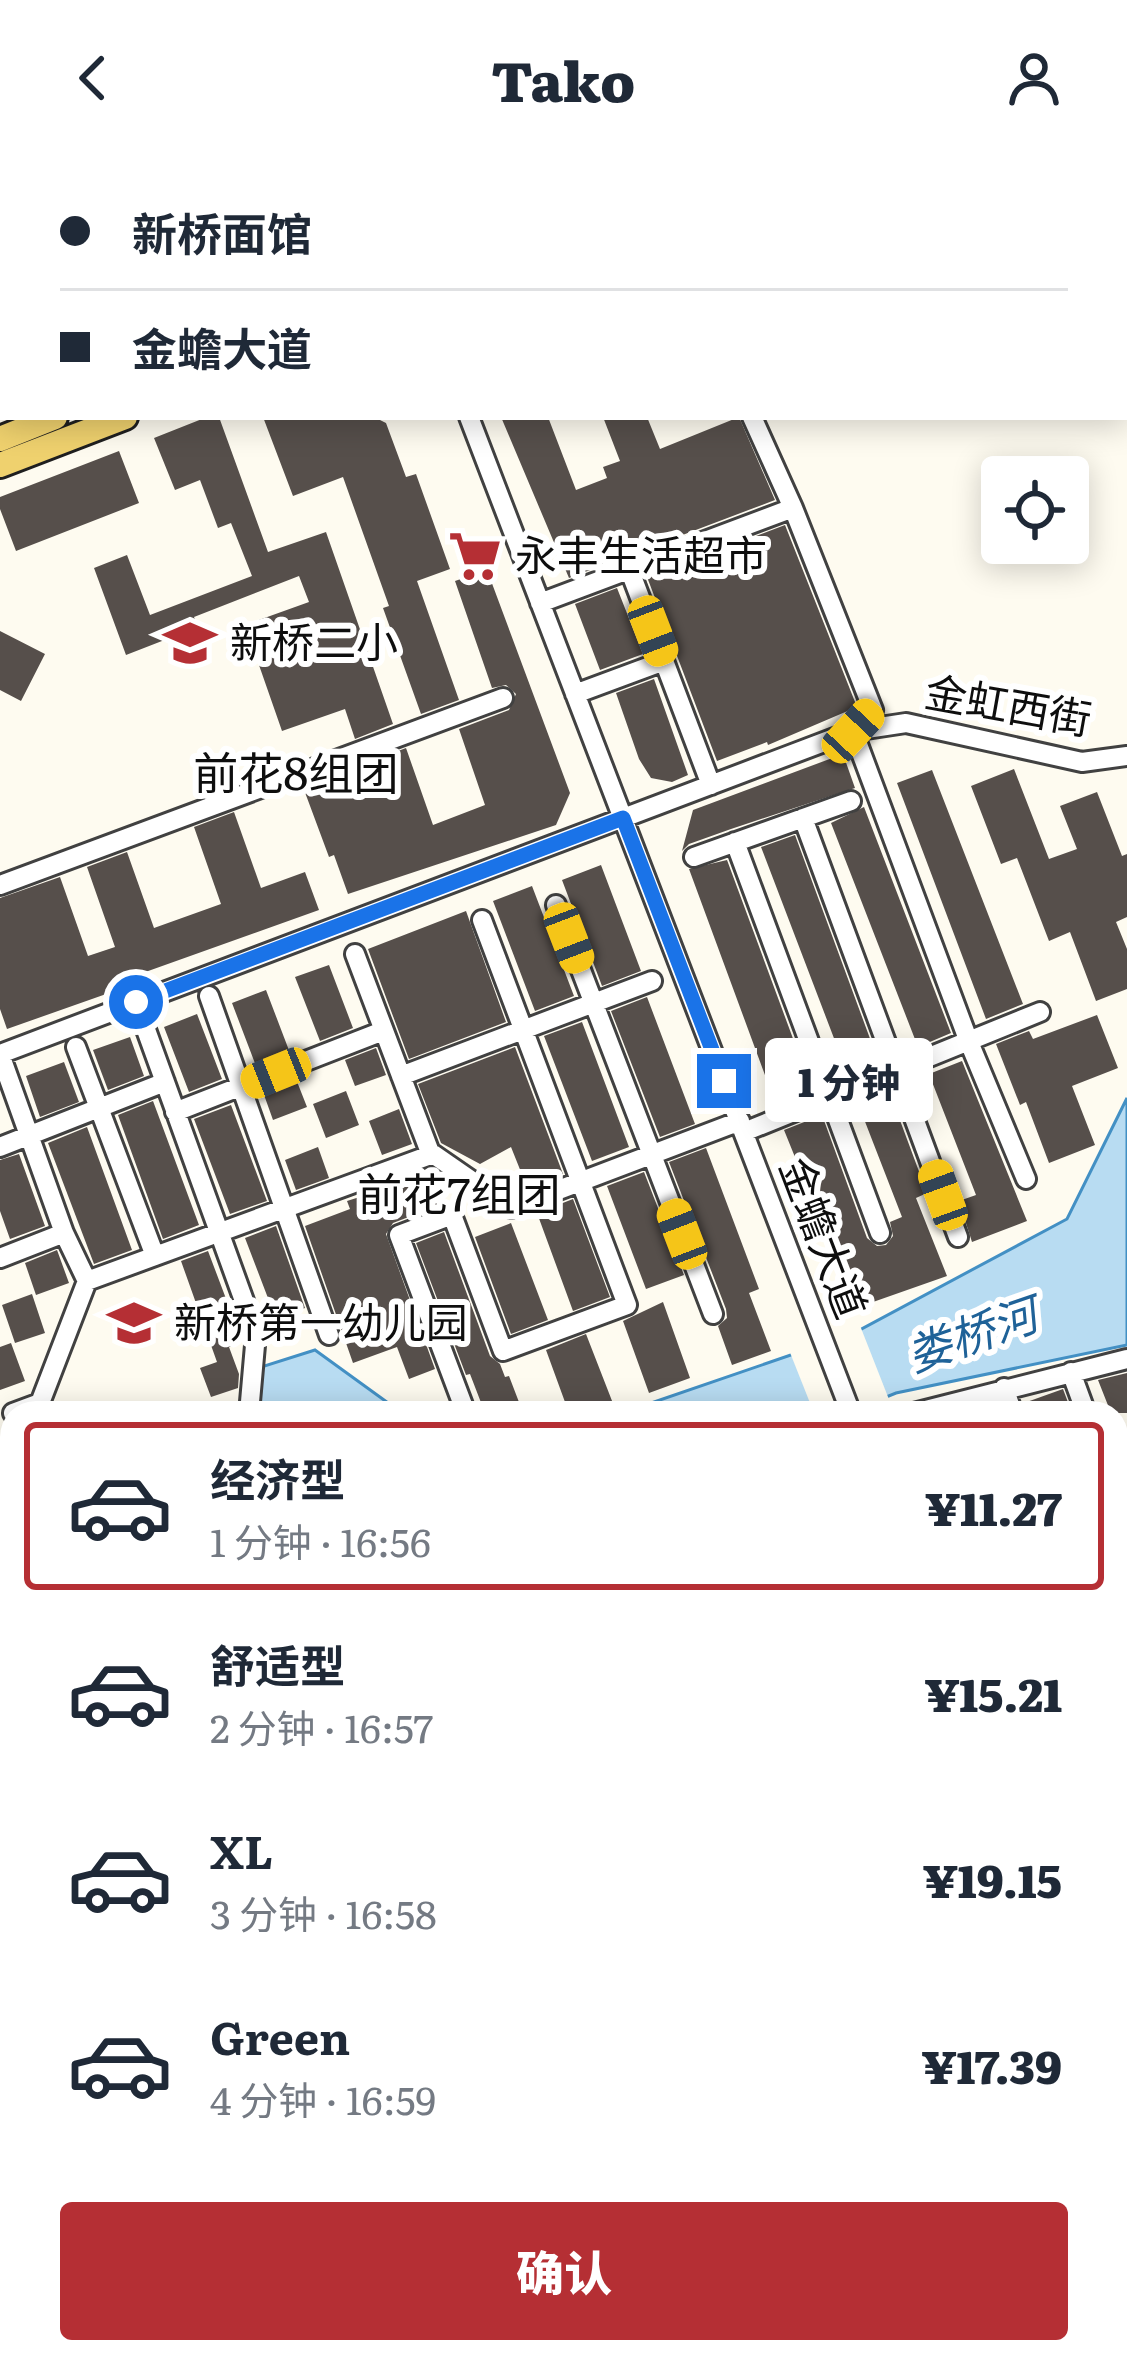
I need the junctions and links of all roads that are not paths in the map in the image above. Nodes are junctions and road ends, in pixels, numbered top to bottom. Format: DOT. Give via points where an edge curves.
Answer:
graph roads {
  1 [pos="48,420"];
  2 [pos="117,420"];
  3 [pos="470,420"];
  4 [pos="753,420"];
  5 [pos="0,439"];
  6 [pos="0,465"];
  7 [pos="793,508"];
  8 [pos="630,571"];
  9 [pos="540,603"];
  10 [pos="664,661"];
  11 [pos="575,694"];
  12 [pos="503,698"];
  13 [pos="853,731"];
  14 [pos="1127,756"];
  15 [pos="711,785"];
  16 [pos="851,801"];
  17 [pos="623,818"];
  18 [pos="803,818"];
  19 [pos="735,842"];
  20 [pos="694,857"];
  21 [pos="0,885"];
  22 [pos="556,905"];
  23 [pos="482,920"];
  24 [pos="355,955"];
  25 [pos="652,981"];
  26 [pos="209,996"];
  27 [pos="136,1002"];
  28 [pos="594,1003"];
  29 [pos="1040,1012"];
  30 [pos="524,1030"];
  31 [pos="383,1031"];
  32 [pos="969,1042"];
  33 [pos="76,1047"];
  34 [pos="0,1054"];
  35 [pos="898,1070"];
  36 [pos="400,1076"];
  37 [pos="164,1082"];
  38 [pos="240,1087"];
  39 [pos="831,1097"];
  40 [pos="100,1108"];
  41 [pos="176,1112"];
  42 [pos="742,1126"];
  43 [pos="29,1136"];
  44 [pos="0,1147"];
  45 [pos="431,1155"];
  46 [pos="652,1155"];
  47 [pos="1026,1179"];
  48 [pos="581,1182"];
  49 [pos="284,1209"];
  50 [pos="64,1233"];
  51 [pos="219,1233"];
  52 [pos="880,1233"];
  53 [pos="958,1237"];
  54 [pos="155,1256"];
  55 [pos="1,1268"];
  56 [pos="87,1281"];
  57 [pos="713,1314"];
  58 [pos="328,1335"];
  59 [pos="1127,1358"];
  60 [pos="1070,1372"];
  61 [pos="1004,1388"];
  62 [pos="45,1401"];
  63 [pos="250,1401"];
  64 [pos="461,1401"];
  65 [pos="846,1401"];
  66 [pos="965,1401"];
  67 [pos="1009,1401"];
  68 [pos="1081,1401"];
  1 -- 5 [label="main road"];
  2 -- 6 [label="main road"];
  3 -- 9 [label="street, 金蟾大道"];
  4 -- 7 [label="street"];
  7 -- 8 [label="street"];
  7 -- 13 [label="street" via="873,710"];
  8 -- 9 [label="street"];
  8 -- 10 [label="street"];
  9 -- 11 [label="street, 金蟾大道"];
  10 -- 11 [label="street"];
  10 -- 15 [label="street"];
  11 -- 17 [label="street, 金蟾大道"];
  12 -- 21 [label="street"];
  13 -- 14 [label="street, 金虹西街" via="906,723 1082,762"];
  13 -- 15 [label="street, 金虹西街"];
  13 -- 32 [label="street"];
  15 -- 17 [label="street, 金虹西街"];
  16 -- 18 [label="street"];
  17 -- 27 [label="street, 金虹西街"];
  17 -- 42 [label="street, 金蟾大道"];
  18 -- 19 [label="street"];
  18 -- 35 [label="street"];
  19 -- 20 [label="street"];
  19 -- 39 [label="street"];
  22 -- 28 [label="street"];
  23 -- 30 [label="street"];
  24 -- 31 [label="street"];
  25 -- 28 [label="street"];
  26 -- 38 [label="street"];
  27 -- 34 [label="street, 金虹西街"];
  27 -- 37 [label="street"];
  28 -- 30 [label="street"];
  28 -- 46 [label="street"];
  29 -- 32 [label="street"];
  30 -- 36 [label="street"];
  30 -- 48 [label="street"];
  31 -- 36 [label="street"];
  31 -- 38 [label="street"];
  32 -- 35 [label="street"];
  32 -- 47 [label="street"];
  33 -- 40 [label="street"];
  34 -- 43 [label="street"];
  35 -- 39 [label="street"];
  35 -- 53 [label="street"];
  36 -- 45 [label="street"];
  37 -- 40 [label="street"];
  37 -- 41 [label="street"];
  38 -- 41 [label="street"];
  38 -- 49 [label="street"];
  39 -- 42 [label="street"];
  39 -- 52 [label="street"];
  40 -- 43 [label="street"];
  40 -- 54 [label="street"];
  41 -- 51 [label="street"];
  42 -- 46 [label="street"];
  42 -- 65 [label="street, 金蟾大道"];
  43 -- 44 [label="street"];
  43 -- 50 [label="street"];
  45 -- 48 [label="street" via="511,1208"];
  45 -- 49 [label="street"];
  46 -- 48 [label="street"];
  46 -- 57 [label="street"];
  48 -- 64 [label="street" via="627,1305 503,1352 452,1215 399,1235"];
  49 -- 51 [label="street"];
  49 -- 58 [label="street"];
  50 -- 55 [label="street"];
  50 -- 56 [label="street"];
  51 -- 54 [label="street"];
  51 -- 63 [label="street" via="256,1334"];
  54 -- 56 [label="street"];
  56 -- 62 [label="street"];
  59 -- 60 [label="street"];
  60 -- 61 [label="street"];
  60 -- 68 [label="street"];
  61 -- 66 [label="street"];
  61 -- 67 [label="street"];
}
